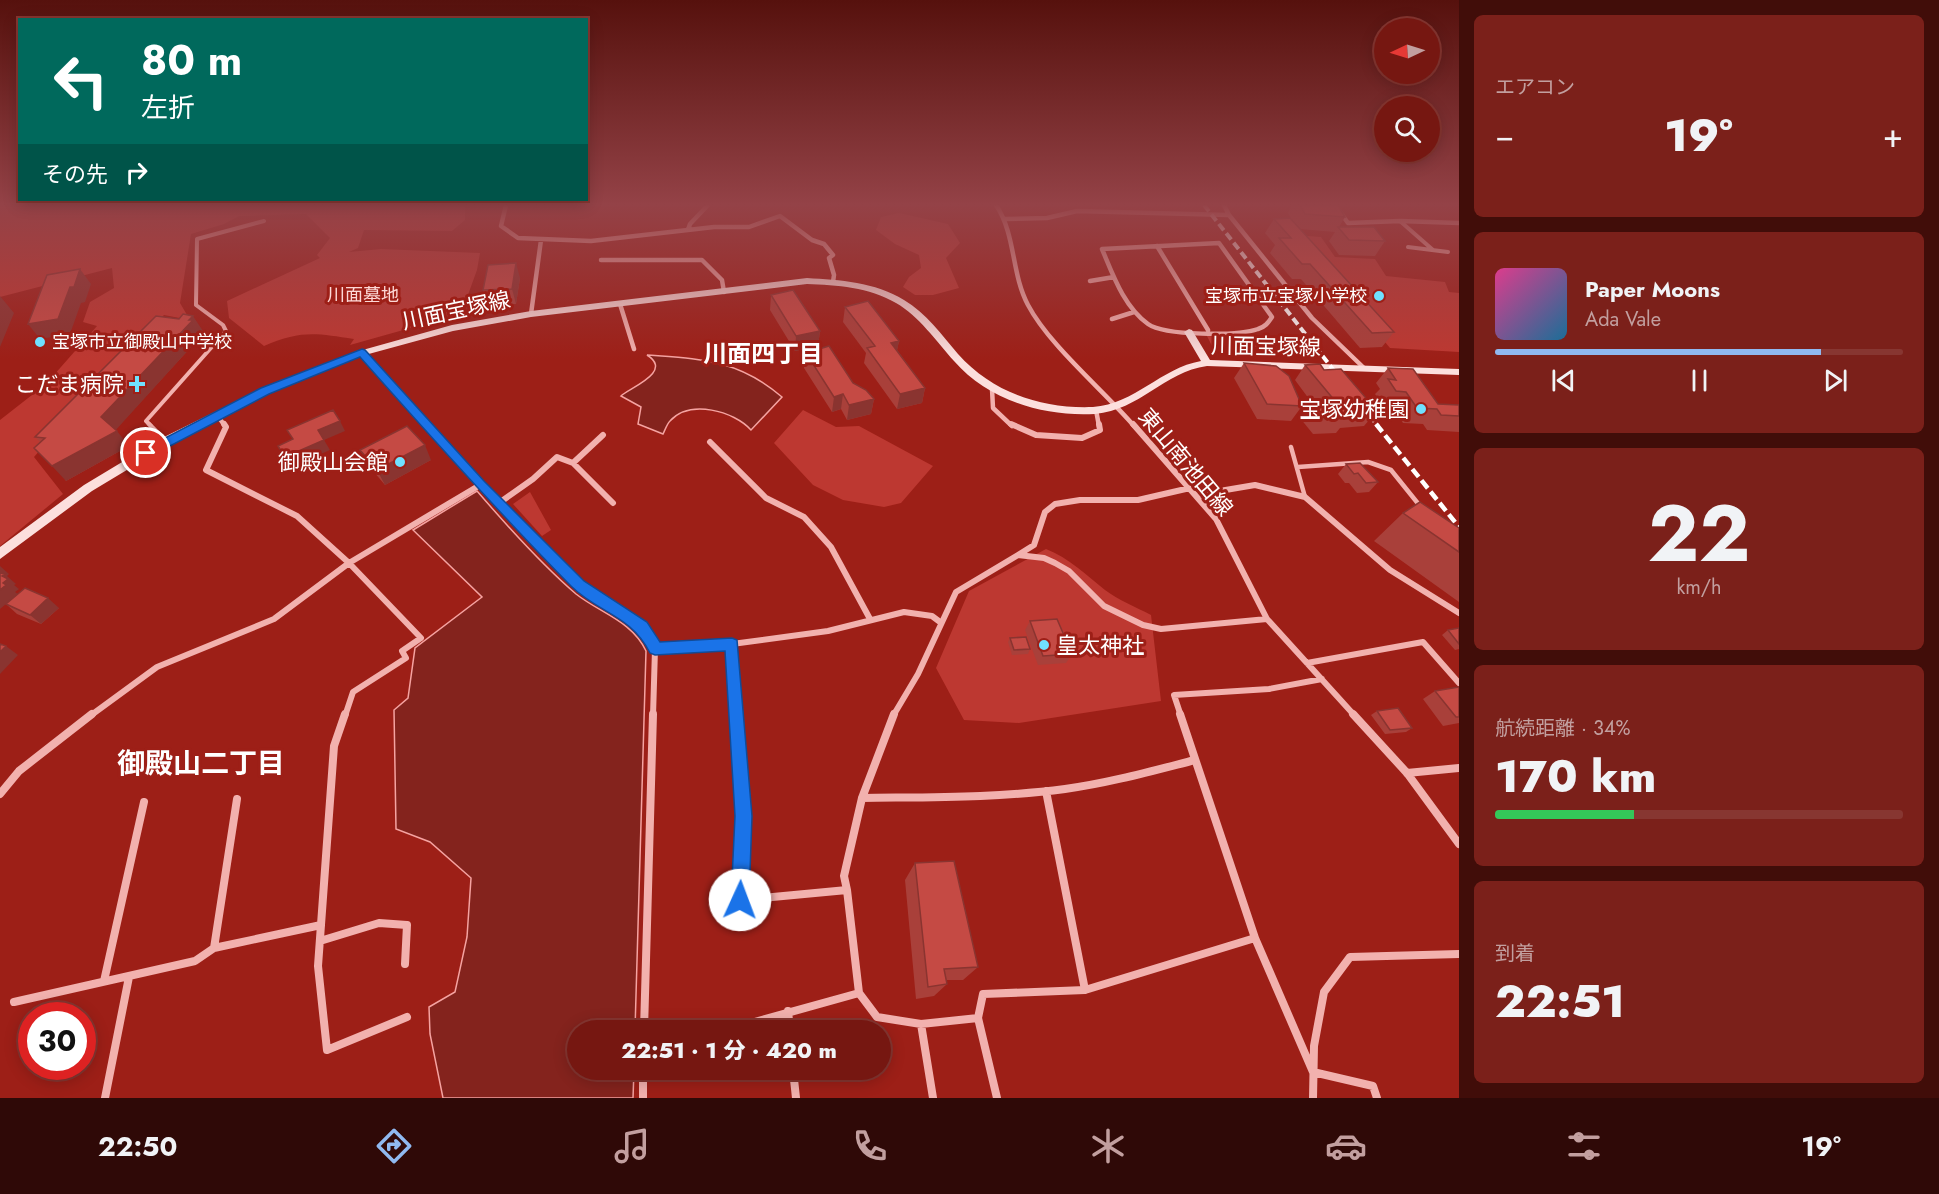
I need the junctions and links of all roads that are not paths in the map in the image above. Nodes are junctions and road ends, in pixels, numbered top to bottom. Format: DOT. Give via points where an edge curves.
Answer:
graph roads {
  1 [pos="197,256"];
  2 [pos="539,256"];
  3 [pos="831,256"];
  4 [pos="1013,256"];
  5 [pos="1105,256"];
  6 [pos="1163,256"];
  7 [pos="1228,256"];
  8 [pos="1262,256"];
  9 [pos="601,260"];
  10 [pos="1114,277"];
  11 [pos="1090,280"];
  12 [pos="833,282"];
  13 [pos="724,292"];
  14 [pos="620,304"];
  15 [pos="1134,312"];
  16 [pos="531,314"];
  17 [pos="1112,319"];
  18 [pos="1209,330"];
  19 [pos="1189,332"];
  20 [pos="634,349"];
  21 [pos="362,352"];
  22 [pos="1207,363"];
  23 [pos="1364,368"];
  24 [pos="1459,372"];
  25 [pos="992,389"];
  26 [pos="1117,406"];
  27 [pos="1096,410"];
  28 [pos="217,415"];
  29 [pos="603,435"];
  30 [pos="166,441"];
  31 [pos="710,441"];
  32 [pos="1291,447"];
  33 [pos="573,463"];
  34 [pos="1352,463"];
  35 [pos="1298,467"];
  36 [pos="1357,470"];
  37 [pos="480,484"];
  38 [pos="1190,488"];
  39 [pos="1196,495"];
  40 [pos="1305,497"];
  41 [pos="499,503"];
  42 [pos="613,503"];
  43 [pos="1427,515"];
  44 [pos="0,554"];
  45 [pos="1018,555"];
  46 [pos="350,563"];
  47 [pos="1459,613"];
  48 [pos="870,619"];
  49 [pos="1267,619"];
  50 [pos="940,622"];
  51 [pos="732,644"];
  52 [pos="655,649"];
  53 [pos="1307,663"];
  54 [pos="1322,679"];
  55 [pos="1459,683"];
  56 [pos="1195,760"];
  57 [pos="1459,768"];
  58 [pos="1407,774"];
  59 [pos="1046,791"];
  60 [pos="0,794"];
  61 [pos="862,798"];
  62 [pos="237,799"];
  63 [pos="144,802"];
  64 [pos="1459,844"];
  65 [pos="847,890"];
  66 [pos="321,925"];
  67 [pos="1255,938"];
  68 [pos="320,941"];
  69 [pos="214,948"];
  70 [pos="1459,954"];
  71 [pos="405,964"];
  72 [pos="129,977"];
  73 [pos="104,981"];
  74 [pos="1085,990"];
  75 [pos="859,993"];
  76 [pos="14,1002"];
  77 [pos="788,1011"];
  78 [pos="407,1017"];
  79 [pos="978,1018"];
  80 [pos="644,1020"];
  81 [pos="759,1020"];
  82 [pos="789,1020"];
  83 [pos="921,1024"];
  84 [pos="1313,1072"];
  85 [pos="643,1080"];
  86 [pos="794,1080"];
  87 [pos="105,1098"];
  88 [pos="643,1098"];
  89 [pos="796,1098"];
  90 [pos="933,1098"];
  91 [pos="997,1098"];
  92 [pos="1313,1098"];
  93 [pos="1377,1098"];
  1 -- 30 [label="lane" via="196,305 226,331 146,421"];
  2 -- 16 [label="street"];
  3 -- 12 [label="street"];
  4 -- 26 [label="street, 東山南池田線" via="1019,286 1029,307 1051,337"];
  5 -- 10 [label="street"];
  6 -- 18 [label="street"];
  7 -- 18 [label="street" via="1272,317 1268,325 1256,330"];
  8 -- 23 [label="street" via="1312,318"];
  9 -- 13 [label="street" via="702,260 722,280"];
  10 -- 11 [label="street"];
  10 -- 15 [label="street"];
  12 -- 13 [label="street, 川面宝塚線" via="807,281"];
  12 -- 25 [label="street, 川面宝塚線" via="893,297 918,315 965,368"];
  13 -- 14 [label="street, 川面宝塚線"];
  14 -- 16 [label="street, 川面宝塚線"];
  14 -- 20 [label="street"];
  15 -- 17 [label="street"];
  15 -- 19 [label="street" via="1150,326"];
  16 -- 21 [label="street, 川面宝塚線" via="452,328"];
  18 -- 19 [label="street"];
  19 -- 22 [label="street"];
  21 -- 28 [label="street, 川面宝塚線"];
  21 -- 37 [label="street"];
  22 -- 23 [label="street, 川面宝塚線"];
  22 -- 26 [label="street, 川面宝塚線" via="1186,367 1136,399"];
  23 -- 24 [label="street, 川面宝塚線"];
  25 -- 27 [label="street, 川面宝塚線" via="1046,408"];
  25 -- 27 [label="street" via="993,408 1013,426 1036,435 1082,438 1100,430"];
  26 -- 27 [label="street, 川面宝塚線"];
  26 -- 38 [label="street, 東山南池田線"];
  28 -- 30 [label="street, 川面宝塚線"];
  28 -- 46 [label="street" via="226,427 206,470 297,516"];
  29 -- 33 [label="street"];
  30 -- 44 [label="street, 川面宝塚線" via="88,488"];
  31 -- 48 [label="street" via="766,498 804,517 831,547"];
  32 -- 35 [label="lane"];
  33 -- 41 [label="street" via="557,457"];
  33 -- 42 [label="street"];
  34 -- 35 [label="lane"];
  34 -- 36 [label="lane"];
  34 -- 43 [label="lane" via="1368,462 1390,470"];
  35 -- 40 [label="lane"];
  37 -- 41 [label="street"];
  37 -- 46 [label="street"];
  38 -- 39 [label="street, 東山南池田線"];
  38 -- 45 [label="street" via="1138,500 1055,504 1045,512 1034,545"];
  39 -- 40 [label="street" via="1255,485"];
  39 -- 49 [label="street, 東山南池田線" via="1216,519"];
  40 -- 47 [label="street" via="1390,570"];
  41 -- 52 [label="street" via="579,585 642,627"];
  45 -- 49 [label="street" via="1055,563 1104,606 1143,625 1161,629"];
  45 -- 50 [label="street" via="956,592"];
  46 -- 60 [label="street" via="274,619 157,667 19,771"];
  46 -- 66 [label="street" via="421,638 402,651 406,658 353,692 334,746"];
  48 -- 50 [label="street" via="904,612 932,616"];
  48 -- 51 [label="street" via="828,631"];
  49 -- 53 [label="street, 東山南池田線"];
  50 -- 61 [label="street" via="918,674 892,718"];
  51 -- 52 [label="street"];
  51 -- 65 [label="street" via="743,816 740,900"];
  52 -- 80 [label="street"];
  53 -- 54 [label="street, 東山南池田線"];
  53 -- 55 [label="street" via="1423,642"];
  54 -- 56 [label="street" via="1269,689 1174,695"];
  54 -- 58 [label="street, 東山南池田線"];
  56 -- 59 [label="street" via="1116,781"];
  56 -- 67 [label="street"];
  57 -- 58 [label="street"];
  58 -- 64 [label="street, 東山南池田線"];
  59 -- 61 [label="street"];
  59 -- 74 [label="street"];
  61 -- 65 [label="street" via="844,876"];
  62 -- 69 [label="street"];
  63 -- 73 [label="street"];
  65 -- 75 [label="street"];
  66 -- 68 [label="street"];
  66 -- 69 [label="street"];
  67 -- 74 [label="street"];
  67 -- 84 [label="street"];
  68 -- 71 [label="street" via="379,923 407,925"];
  68 -- 78 [label="street" via="318,966 327,1050"];
  69 -- 72 [label="street" via="195,961"];
  70 -- 84 [label="street" via="1350,957 1324,992"];
  72 -- 73 [label="street"];
  72 -- 87 [label="street"];
  73 -- 76 [label="street"];
  74 -- 79 [label="street" via="983,994"];
  75 -- 77 [label="street"];
  75 -- 83 [label="street" via="877,1017"];
  77 -- 81 [label="street"];
  77 -- 82 [label="street"];
  79 -- 83 [label="street"];
  79 -- 91 [label="street"];
  83 -- 90 [label="street"];
  84 -- 92 [label="street"];
  84 -- 93 [label="street" via="1373,1086"];
  85 -- 88 [label="street"];
  86 -- 89 [label="street"];
}
